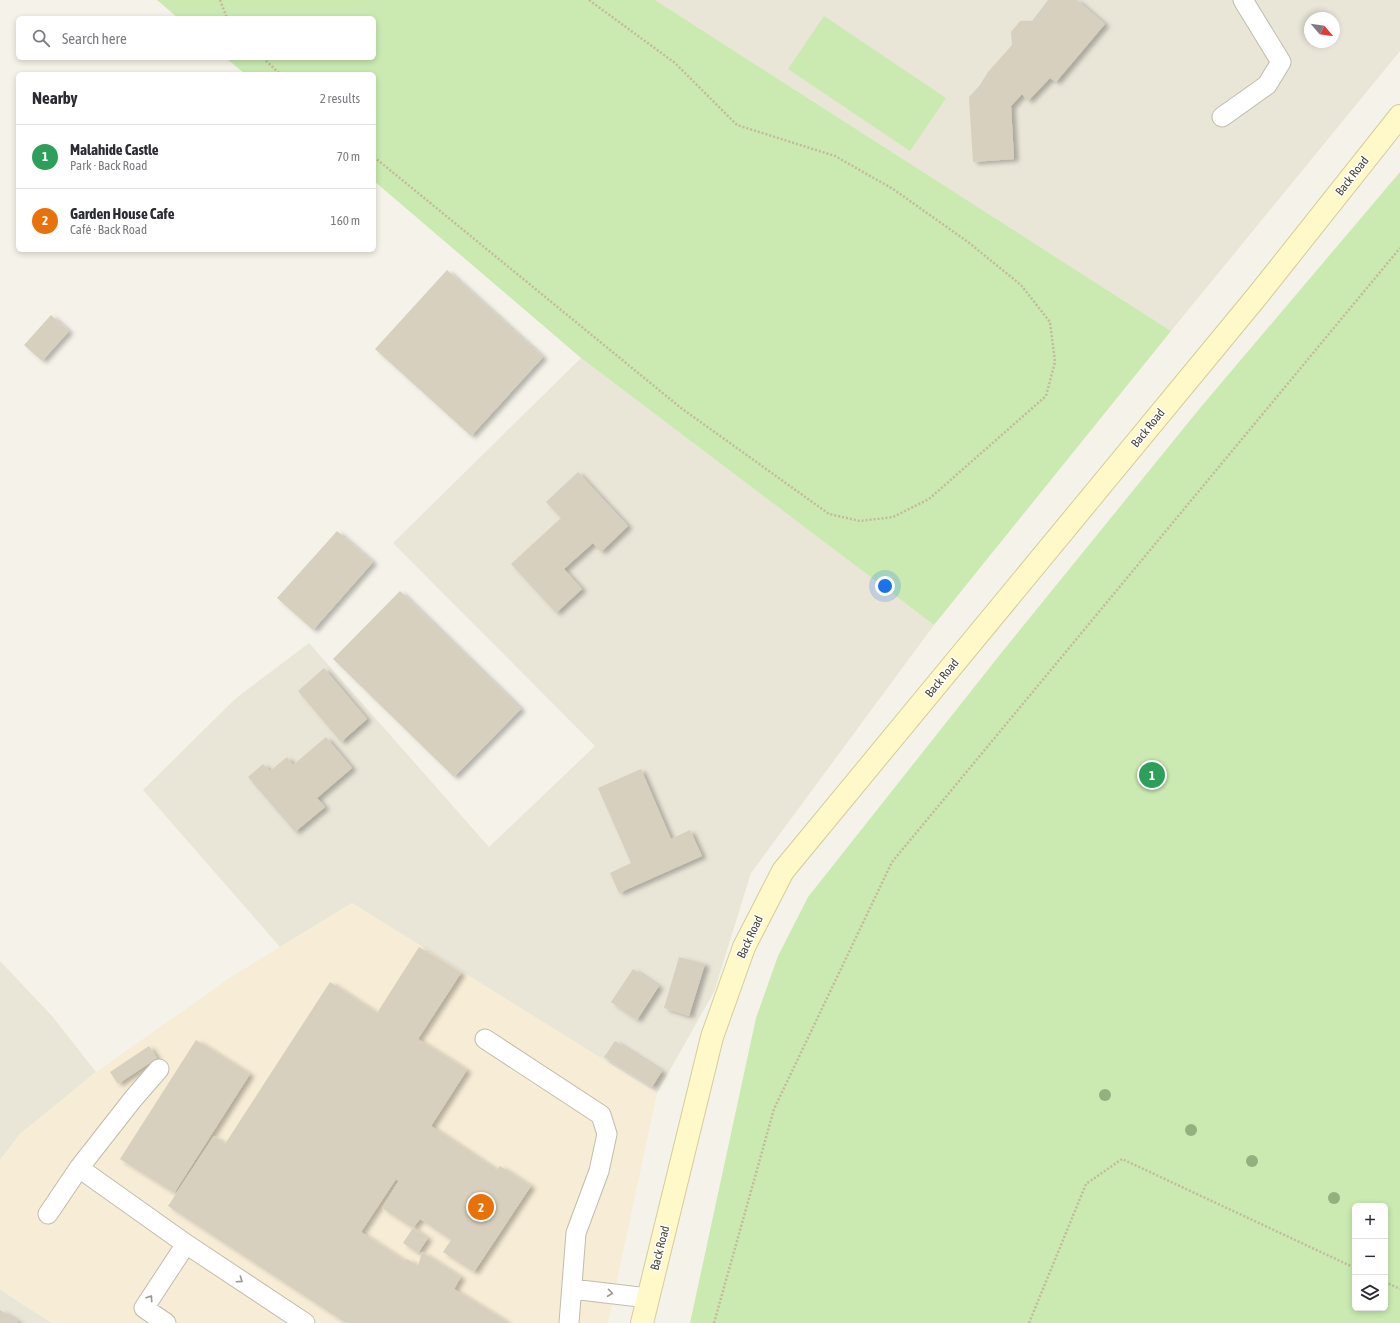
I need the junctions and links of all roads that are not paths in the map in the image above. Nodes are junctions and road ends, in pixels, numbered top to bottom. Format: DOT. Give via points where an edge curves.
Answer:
graph roads {
  1 [pos="1243,0"];
  2 [pos="1400,116"];
  3 [pos="1222,117"];
  4 [pos="485,1039"];
  5 [pos="159,1069"];
  6 [pos="79,1168"];
  7 [pos="48,1214"];
  8 [pos="186,1244"];
  9 [pos="572,1288"];
  10 [pos="648,1298"];
  11 [pos="166,1323"];
  12 [pos="305,1323"];
  13 [pos="568,1323"];
  14 [pos="642,1323"];
  1 -- 3 [label="lane" via="1281,62 1267,85"];
  2 -- 10 [label="street, Back Road" via="1258,295 783,871 744,947 712,1037"];
  4 -- 9 [label="lane" via="601,1115 607,1134 599,1171 576,1233"];
  5 -- 6 [label="lane"];
  6 -- 7 [label="lane"];
  6 -- 8 [label="lane"];
  11 -- 8 [label="lane, one-way" via="144,1308"];
  8 -- 12 [label="lane, one-way"];
  9 -- 10 [label="lane, one-way"];
  9 -- 13 [label="lane"];
  10 -- 14 [label="street, Back Road"];
}
